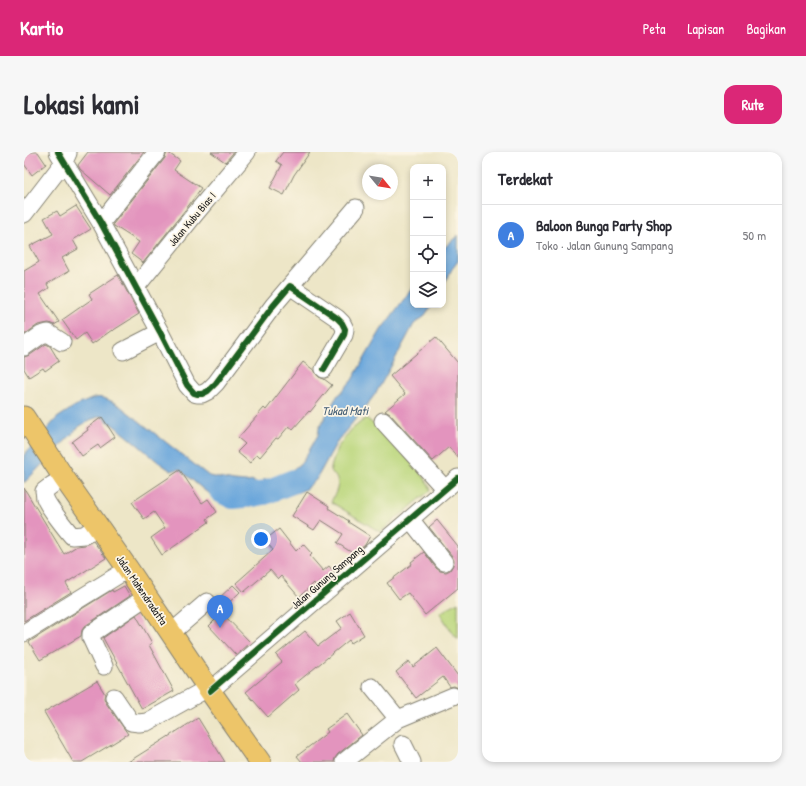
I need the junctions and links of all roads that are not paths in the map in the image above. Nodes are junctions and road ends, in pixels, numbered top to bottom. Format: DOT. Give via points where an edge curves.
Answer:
graph roads {
  1 [pos="157,152"];
  2 [pos="247,152"];
  3 [pos="64,155"];
  4 [pos="356,208"];
  5 [pos="24,214"];
  6 [pos="101,223"];
  7 [pos="290,286"];
  8 [pos="136,287"];
  9 [pos="160,332"];
  10 [pos="62,342"];
  11 [pos="24,346"];
  12 [pos="123,351"];
  13 [pos="324,370"];
  14 [pos="383,421"];
  15 [pos="29,425"];
  16 [pos="64,478"];
  17 [pos="458,478"];
  18 [pos="445,489"];
  19 [pos="410,519"];
  20 [pos="98,526"];
  21 [pos="444,562"];
  22 [pos="128,570"];
  23 [pos="146,597"];
  24 [pos="207,602"];
  25 [pos="171,633"];
  26 [pos="24,634"];
  27 [pos="104,666"];
  28 [pos="372,687"];
  29 [pos="209,690"];
  30 [pos="453,696"];
  31 [pos="114,697"];
  32 [pos="398,719"];
  33 [pos="403,744"];
  34 [pos="260,762"];
  35 [pos="344,762"];
  36 [pos="412,762"];
  1 -- 6 [label="street"];
  2 -- 8 [label="street, Jalan Kubu Bias I"];
  3 -- 5 [label="street"];
  3 -- 6 [label="street"];
  4 -- 7 [label="street"];
  6 -- 8 [label="street"];
  7 -- 9 [label="street" via="216,383 202,394 194,393 187,385"];
  7 -- 13 [label="street" via="336,318 346,329"];
  8 -- 9 [label="street"];
  9 -- 12 [label="street"];
  10 -- 11 [label="street" via="48,333"];
  14 -- 18 [label="street"];
  15 -- 16 [label="main road, Jalan Mahendradatta"];
  16 -- 20 [label="main road, Jalan Mahendradatta"];
  16 -- 20 [label="street" via="44,491 45,498 66,529 72,536 84,535"];
  17 -- 18 [label="street, Jalan Gunung Sampang"];
  18 -- 19 [label="street, Jalan Gunung Sampang"];
  19 -- 21 [label="street"];
  19 -- 29 [label="street, Jalan Gunung Sampang"];
  20 -- 22 [label="main road, Jalan Mahendradatta"];
  22 -- 23 [label="main road, Jalan Mahendradatta"];
  22 -- 26 [label="street"];
  23 -- 25 [label="main road, Jalan Mahendradatta"];
  23 -- 27 [label="street" via="91,634 90,638"];
  24 -- 25 [label="street"];
  25 -- 29 [label="main road, Jalan Mahendradatta"];
  28 -- 32 [label="street"];
  29 -- 31 [label="street, Jalan Gunung Sampang" via="147,722 138,723 131,722"];
  29 -- 34 [label="main road, Jalan Mahendradatta"];
  30 -- 32 [label="street"];
  32 -- 35 [label="street"];
  33 -- 36 [label="street"];
}
